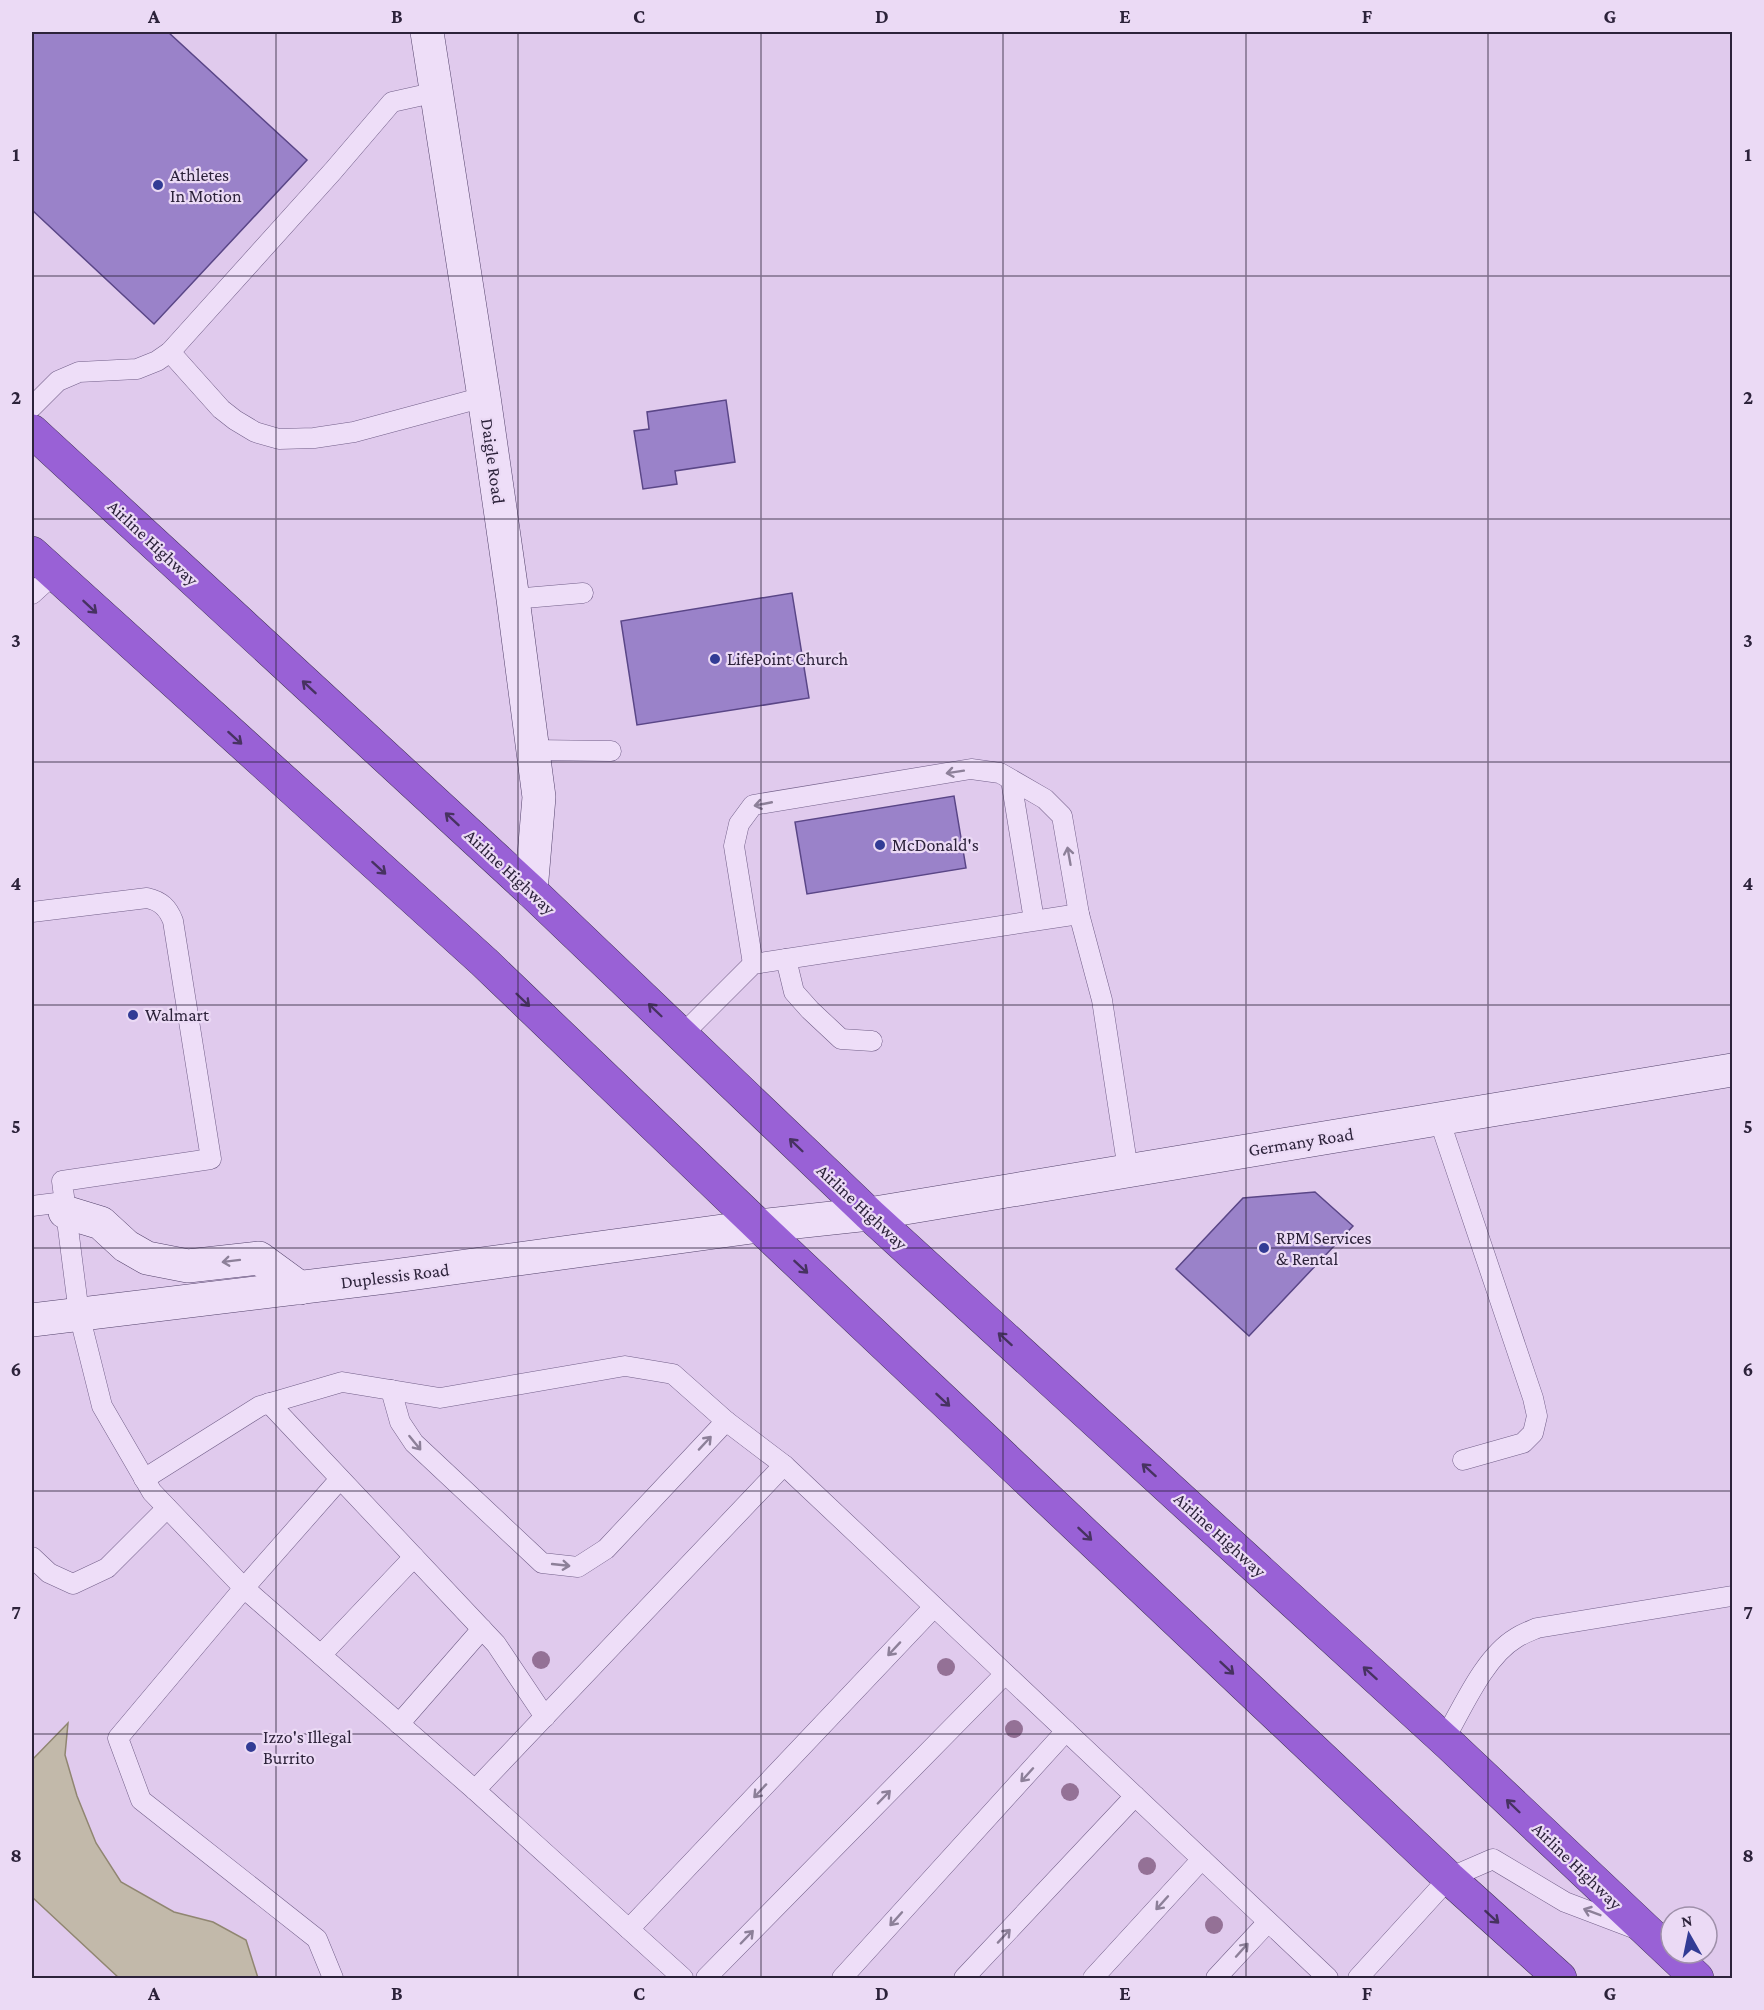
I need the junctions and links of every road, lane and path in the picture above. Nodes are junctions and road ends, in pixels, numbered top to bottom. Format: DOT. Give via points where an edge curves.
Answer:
graph roads {
  1 [pos="427,32"];
  2 [pos="437,92"];
  3 [pos="170,352"];
  4 [pos="484,397"];
  5 [pos="32,406"];
  6 [pos="32,431"];
  7 [pos="39,574"];
  8 [pos="583,592"];
  9 [pos="513,599"];
  10 [pos="533,750"];
  11 [pos="610,751"];
  12 [pos="1011,780"];
  13 [pos="531,891"];
  14 [pos="32,912"];
  15 [pos="1079,914"];
  16 [pos="1034,920"];
  17 [pos="786,959"];
  18 [pos="753,964"];
  19 [pos="682,1035"];
  20 [pos="872,1041"];
  21 [pos="1732,1070"];
  22 [pos="1439,1119"];
  23 [pos="1128,1170"];
  24 [pos="32,1206"];
  25 [pos="65,1207"];
  26 [pos="869,1214"];
  27 [pos="759,1226"];
  28 [pos="300,1288"];
  29 [pos="79,1314"];
  30 [pos="32,1320"];
  31 [pos="391,1390"];
  32 [pos="269,1403"];
  33 [pos="726,1421"];
  34 [pos="1463,1460"];
  35 [pos="784,1466"];
  36 [pos="144,1479"];
  37 [pos="340,1479"];
  38 [pos="167,1508"];
  39 [pos="32,1557"];
  40 [pos="414,1557"];
  41 [pos="244,1588"];
  42 [pos="1732,1596"];
  43 [pos="934,1606"];
  44 [pos="482,1629"];
  45 [pos="321,1655"];
  46 [pos="1005,1674"];
  47 [pos="545,1717"];
  48 [pos="399,1724"];
  49 [pos="1066,1731"];
  50 [pos="1444,1740"];
  51 [pos="475,1790"];
  52 [pos="1135,1797"];
  53 [pos="1202,1859"];
  54 [pos="1449,1878"];
  55 [pos="1268,1922"];
  56 [pos="629,1929"];
  57 [pos="1647,1933"];
  58 [pos="333,1978"];
  59 [pos="683,1978"];
  60 [pos="706,1978"];
  61 [pos="842,1978"];
  62 [pos="964,1978"];
  63 [pos="1093,1978"];
  64 [pos="1216,1978"];
  65 [pos="1328,1978"];
  66 [pos="1358,1978"];
  67 [pos="1560,1978"];
  68 [pos="1697,1978"];
  1 -- 2 [label="street, Daigle Road"];
  2 -- 3 [label="lane" via="392,102"];
  2 -- 4 [label="street, Daigle Road"];
  3 -- 4 [label="lane" via="221,409 255,432 279,439 354,432"];
  3 -- 5 [label="lane" via="137,369 79,372 58,381"];
  4 -- 9 [label="street, Daigle Road"];
  13 -- 6 [label="highway, Airline Highway, one-way"];
  7 -- 27 [label="highway, one-way" via="484,962"];
  8 -- 9 [label="lane"];
  9 -- 10 [label="street, Daigle Road"];
  10 -- 11 [label="lane"];
  10 -- 13 [label="street, Daigle Road" via="539,798"];
  15 -- 12 [label="lane, one-way" via="1062,816 1045,799"];
  12 -- 16 [label="lane"];
  12 -- 18 [label="lane, one-way" via="999,773 971,769 753,805 739,824 734,846"];
  19 -- 13 [label="highway, Airline Highway, one-way"];
  14 -- 25 [label="lane" via="147,898 165,906 173,921 211,1159 62,1180"];
  15 -- 16 [label="lane"];
  15 -- 23 [label="lane" via="1102,1000"];
  16 -- 17 [label="lane"];
  17 -- 18 [label="lane"];
  17 -- 20 [label="lane" via="795,992 810,1010 841,1039"];
  18 -- 19 [label="lane"];
  26 -- 19 [label="highway, Airline Highway, one-way"];
  21 -- 22 [label="street, Germany Road"];
  22 -- 23 [label="street, Germany Road"];
  22 -- 34 [label="lane" via="1537,1416 1533,1433 1523,1443"];
  23 -- 26 [label="street, Germany Road"];
  24 -- 25 [label="lane"];
  28 -- 25 [label="street, one-way" via="259,1258 188,1266 147,1258 126,1246 101,1223"];
  25 -- 29 [label="lane"];
  26 -- 27 [label="street, Duplessis Road"];
  50 -- 26 [label="highway, Airline Highway, one-way"];
  27 -- 28 [label="street, Duplessis Road"];
  27 -- 54 [label="highway, one-way"];
  28 -- 29 [label="street, Duplessis Road"];
  29 -- 30 [label="street, Duplessis Road"];
  29 -- 36 [label="lane" via="102,1406"];
  31 -- 32 [label="lane" via="342,1382"];
  31 -- 33 [label="lane" via="440,1398 625,1366 673,1374"];
  31 -- 33 [label="lane, one-way" via="400,1422 414,1443 542,1563 578,1567 606,1549"];
  32 -- 36 [label="lane"];
  32 -- 37 [label="lane"];
  33 -- 35 [label="lane"];
  35 -- 43 [label="lane"];
  35 -- 47 [label="lane"];
  36 -- 38 [label="lane"];
  37 -- 40 [label="lane"];
  37 -- 41 [label="lane"];
  38 -- 39 [label="lane" via="107,1568 73,1584 49,1573"];
  38 -- 41 [label="lane"];
  40 -- 44 [label="lane"];
  40 -- 45 [label="lane"];
  41 -- 45 [label="lane"];
  41 -- 58 [label="lane" via="118,1738 141,1800 317,1940"];
  42 -- 50 [label="lane" via="1537,1628 1515,1638 1496,1655 1478,1680"];
  43 -- 46 [label="lane"];
  43 -- 56 [label="lane, one-way"];
  44 -- 47 [label="lane"];
  44 -- 48 [label="lane"];
  45 -- 48 [label="lane"];
  46 -- 49 [label="lane"];
  60 -- 46 [label="lane, one-way"];
  47 -- 51 [label="lane"];
  48 -- 51 [label="lane"];
  49 -- 52 [label="lane"];
  49 -- 61 [label="lane, one-way"];
  57 -- 50 [label="highway, Airline Highway, one-way"];
  51 -- 56 [label="lane"];
  52 -- 53 [label="lane"];
  62 -- 52 [label="lane, one-way"];
  53 -- 55 [label="lane"];
  53 -- 63 [label="lane, one-way"];
  57 -- 54 [label="lane, one-way" via="1565,1902 1493,1859"];
  54 -- 66 [label="lane"];
  54 -- 67 [label="highway, one-way"];
  64 -- 55 [label="lane, one-way"];
  55 -- 65 [label="lane"];
  56 -- 59 [label="lane"];
  57 -- 68 [label="highway, Airline Highway"];
}
